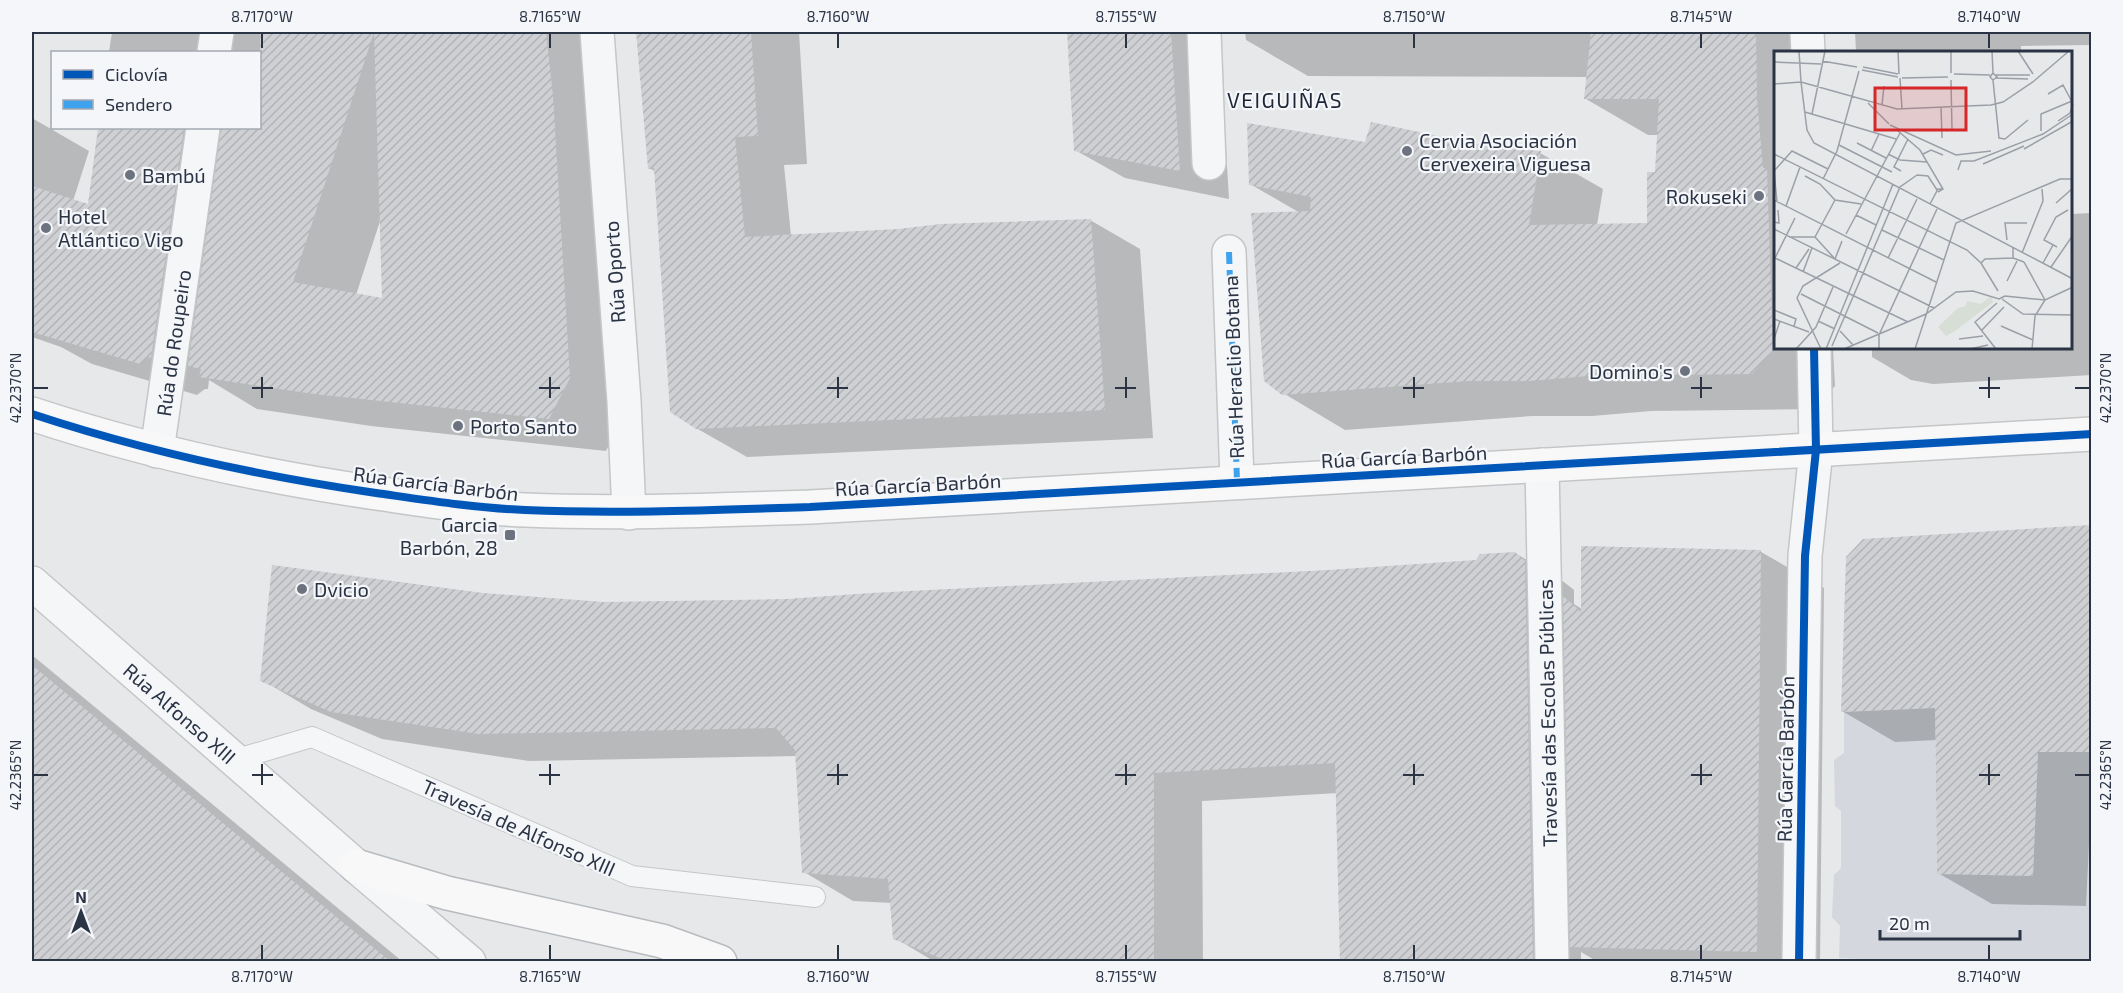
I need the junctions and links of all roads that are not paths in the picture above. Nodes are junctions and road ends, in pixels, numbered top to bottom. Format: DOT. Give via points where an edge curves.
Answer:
graph roads {
  1 [pos="217,32"];
  2 [pos="597,32"];
  3 [pos="1204,32"];
  4 [pos="1807,32"];
  5 [pos="214,51"];
  6 [pos="1808,51"];
  7 [pos="204,129"];
  8 [pos="1209,163"];
  9 [pos="1229,252"];
  10 [pos="1814,350"];
  11 [pos="32,414"];
  12 [pos="2091,434"];
  13 [pos="1816,450"];
  14 [pos="157,451"];
  15 [pos="1542,465"];
  16 [pos="1237,481"];
  17 [pos="629,513"];
  18 [pos="32,583"];
  19 [pos="234,760"];
  20 [pos="356,866"];
  21 [pos="815,897"];
  22 [pos="469,962"];
  23 [pos="720,962"];
  24 [pos="1552,962"];
  25 [pos="1798,962"];
  1 -- 5 [label="street"];
  2 -- 17 [label="street, Rúa Oporto"];
  3 -- 8 [label="street"];
  4 -- 6 [label="street"];
  7 -- 14 [label="street, Rúa do Roupeiro"];
  9 -- 16 [label="street, Rúa Heraclio Botana"];
  10 -- 13 [label="street"];
  11 -- 14 [label="main road, Rúa García Barbón"];
  12 -- 13 [label="main road, Rúa García Barbón"];
  13 -- 15 [label="main road, Rúa García Barbón"];
  13 -- 25 [label="street, Rúa García Barbón" via="1805,556"];
  14 -- 17 [label="main road, Rúa García Barbón" via="289,481 416,499 522,510"];
  15 -- 16 [label="main road, Rúa García Barbón"];
  15 -- 24 [label="street, Travesía das Escolas Públicas"];
  16 -- 17 [label="main road, Rúa García Barbón"];
  18 -- 19 [label="street, Rúa Alfonso XIII"];
  19 -- 20 [label="street, Rúa Alfonso XIII"];
  19 -- 21 [label="lane, Travesía de Alfonso XIII" via="312,737 632,876"];
  20 -- 22 [label="street, Rúa Alfonso XIII"];
  20 -- 23 [label="main road" via="447,893 662,941"];
}
